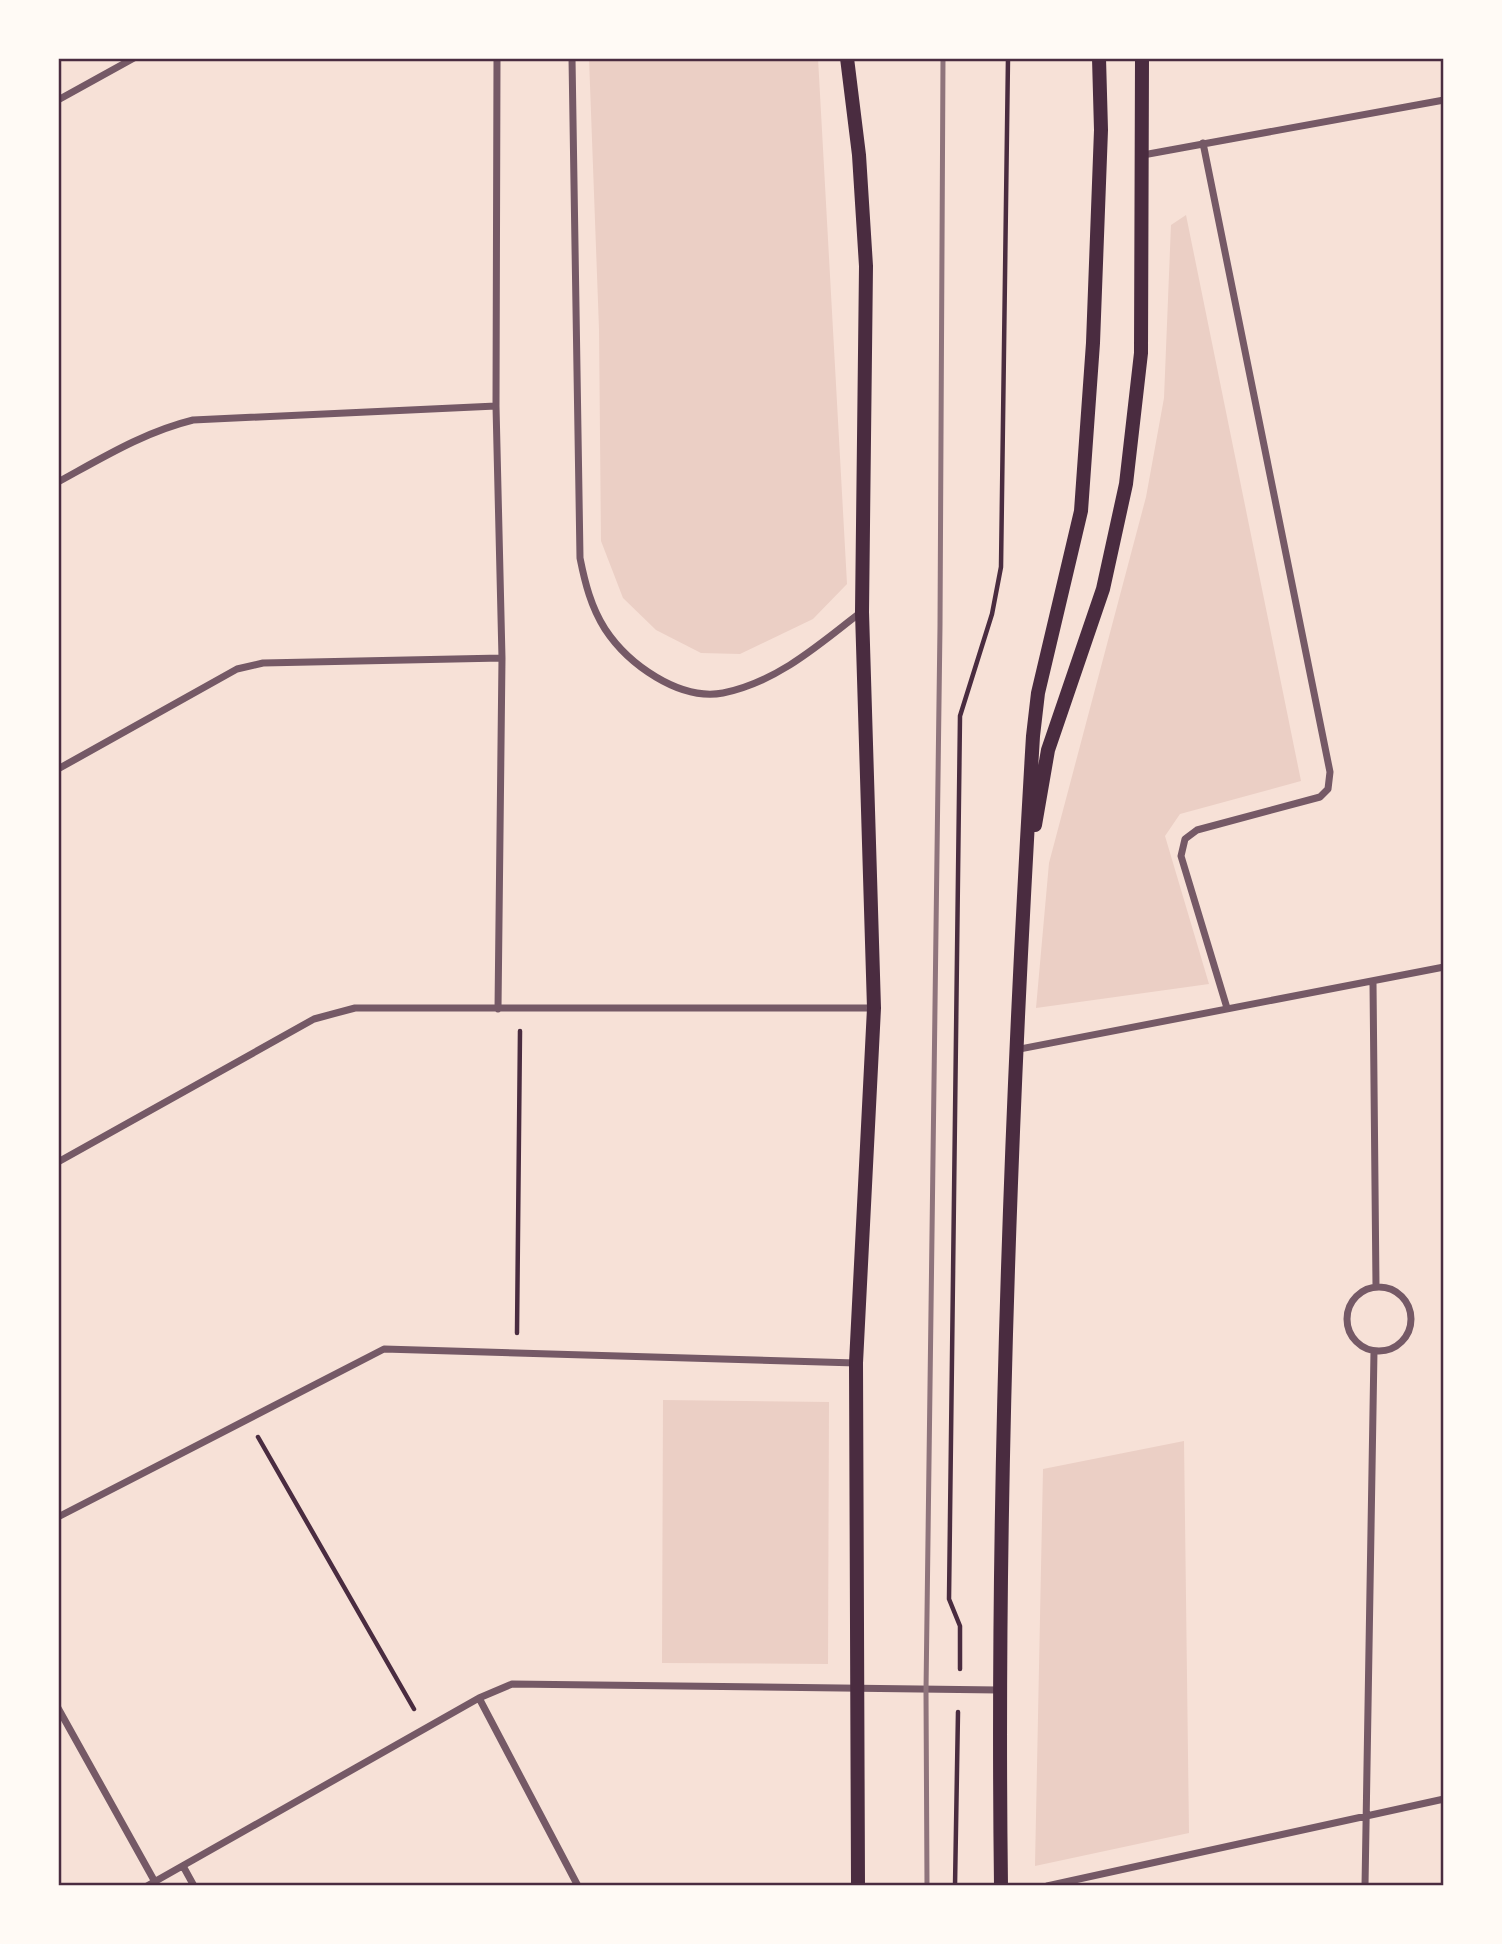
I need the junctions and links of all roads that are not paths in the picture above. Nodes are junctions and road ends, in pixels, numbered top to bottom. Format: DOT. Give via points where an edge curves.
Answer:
graph roads {
  1 [pos="134,58"];
  2 [pos="497,58"];
  3 [pos="572,58"];
  4 [pos="847,58"];
  5 [pos="1099,58"];
  6 [pos="1142,58"];
  7 [pos="58,100"];
  8 [pos="1444,100"];
  9 [pos="1203,143"];
  10 [pos="1143,155"];
  11 [pos="496,406"];
  12 [pos="58,482"];
  13 [pos="862,612"];
  14 [pos="502,658"];
  15 [pos="58,769"];
  16 [pos="1023,896"];
  17 [pos="1444,967"];
  18 [pos="1373,982"];
  19 [pos="874,1008"];
  20 [pos="1227,1008"];
  21 [pos="498,1009"];
  22 [pos="1014,1050"];
  23 [pos="58,1162"];
  24 [pos="1376,1286"];
  25 [pos="1374,1351"];
  26 [pos="856,1363"];
  27 [pos="58,1517"];
  28 [pos="857,1688"];
  29 [pos="998,1690"];
  30 [pos="479,1698"];
  31 [pos="58,1708"];
  32 [pos="1444,1799"];
  33 [pos="1365,1816"];
  34 [pos="183,1866"];
  35 [pos="155,1882"];
  36 [pos="147,1886"];
  37 [pos="194,1886"];
  38 [pos="578,1886"];
  39 [pos="858,1886"];
  40 [pos="1001,1886"];
  41 [pos="1047,1886"];
  42 [pos="1365,1886"];
  1 -- 7 [label="street"];
  2 -- 11 [label="street"];
  3 -- 13 [label="street" via="580,558 587,590 606,629 654,676 684,690 720,693 759,681 797,661"];
  4 -- 13 [label="main road" via="866,266"];
  5 -- 16 [label="main road" via="1101,130 1088,435 1081,510 1038,693"];
  6 -- 10 [label="main road"];
  8 -- 9 [label="street"];
  9 -- 10 [label="street"];
  9 -- 20 [label="street" via="1330,772 1328,789 1320,797 1197,830 1185,839 1181,856"];
  10 -- 16 [label="main road" via="1141,353 1126,484 1103,589 1048,750"];
  11 -- 12 [label="street" via="193,420 144,436"];
  11 -- 14 [label="street"];
  13 -- 19 [label="main road"];
  14 -- 15 [label="street" via="263,663 237,669"];
  14 -- 21 [label="street"];
  16 -- 22 [label="main road"];
  17 -- 18 [label="street"];
  18 -- 20 [label="street"];
  18 -- 24 [label="street"];
  19 -- 21 [label="street"];
  19 -- 26 [label="main road"];
  20 -- 22 [label="street"];
  21 -- 23 [label="street" via="334,1011"];
  22 -- 29 [label="main road"];
  24 -- 25 [label="street" via="1357,1295 1347,1312 1350,1333 1364,1348"];
  24 -- 25 [label="street" via="1406,1299 1412,1321 1396,1347"];
  25 -- 33 [label="street"];
  26 -- 27 [label="street" via="384,1349"];
  26 -- 28 [label="main road"];
  28 -- 29 [label="street"];
  28 -- 30 [label="street" via="532,1683 513,1684"];
  28 -- 39 [label="main road"];
  29 -- 40 [label="main road"];
  30 -- 34 [label="street"];
  30 -- 38 [label="street"];
  31 -- 35 [label="street"];
  32 -- 33 [label="street"];
  33 -- 41 [label="street"];
  33 -- 42 [label="street"];
  34 -- 35 [label="street"];
  34 -- 37 [label="street"];
  35 -- 36 [label="street"];
}
